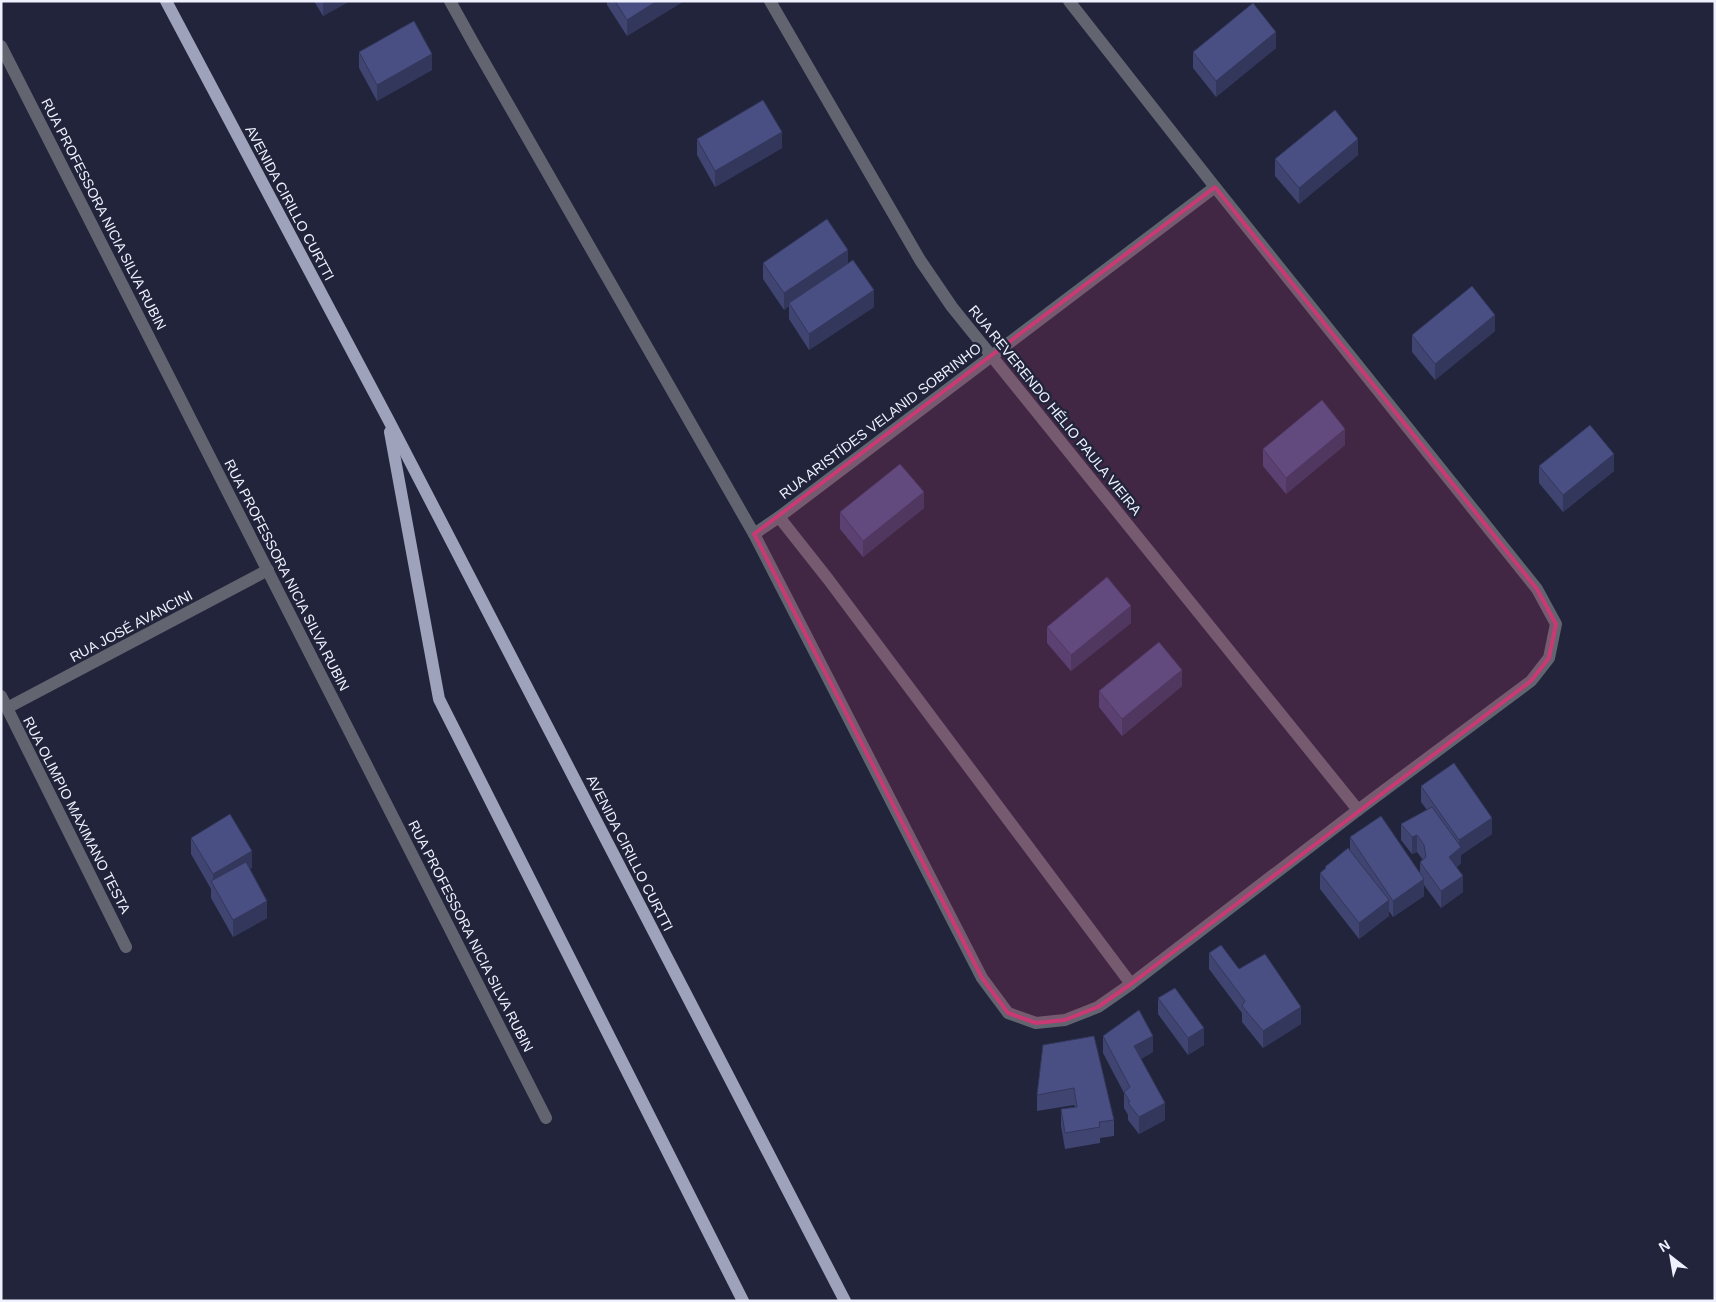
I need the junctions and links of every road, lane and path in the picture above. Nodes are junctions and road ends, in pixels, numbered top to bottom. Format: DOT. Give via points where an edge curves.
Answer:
graph roads {
  1 [pos="166,1"];
  2 [pos="450,1"];
  3 [pos="770,1"];
  4 [pos="1069,1"];
  5 [pos="1,46"];
  6 [pos="1215,186"];
  7 [pos="992,356"];
  8 [pos="388,419"];
  9 [pos="779,517"];
  10 [pos="754,534"];
  11 [pos="268,570"];
  12 [pos="1,696"];
  13 [pos="7,708"];
  14 [pos="1358,810"];
  15 [pos="126,947"];
  16 [pos="1131,984"];
  17 [pos="546,1118"];
  18 [pos="742,1301"];
  19 [pos="845,1301"];
  1 -- 8 [label="main road, AVENIDA CIRILLO CURTTI"];
  2 -- 10 [label="street"];
  3 -- 7 [label="street, RUA REVERENDO HÉLIO PAULA VIEIRA" via="920,260 952,307"];
  4 -- 6 [label="street"];
  5 -- 11 [label="street, RUA PROFESSORA NICIA SILVA RUBIN"];
  6 -- 7 [label="street, RUA ARISTÍDES VELANID SOBRINHO"];
  6 -- 14 [label="street" via="1537,589 1556,624 1549,658 1531,681"];
  7 -- 9 [label="street, RUA ARISTÍDES VELANID SOBRINHO"];
  7 -- 14 [label="street, RUA REVERENDO HÉLIO PAULA VIEIRA"];
  8 -- 18 [label="main road, AVENIDA CIRILLO CURTTI" via="439,699"];
  8 -- 19 [label="main road, AVENIDA CIRILLO CURTTI"];
  9 -- 10 [label="street, RUA ARISTÍDES VELANID SOBRINHO"];
  9 -- 16 [label="street"];
  10 -- 16 [label="street" via="982,978 1008,1013 1036,1023 1065,1020 1098,1007"];
  11 -- 13 [label="street, RUA JOSÉ AVANCINI"];
  11 -- 17 [label="street, RUA PROFESSORA NICIA SILVA RUBIN"];
  12 -- 13 [label="street, RUA OLIMPIO MAXIMANO TESTA"];
  13 -- 15 [label="street, RUA OLIMPIO MAXIMANO TESTA"];
  14 -- 16 [label="street"];
}
